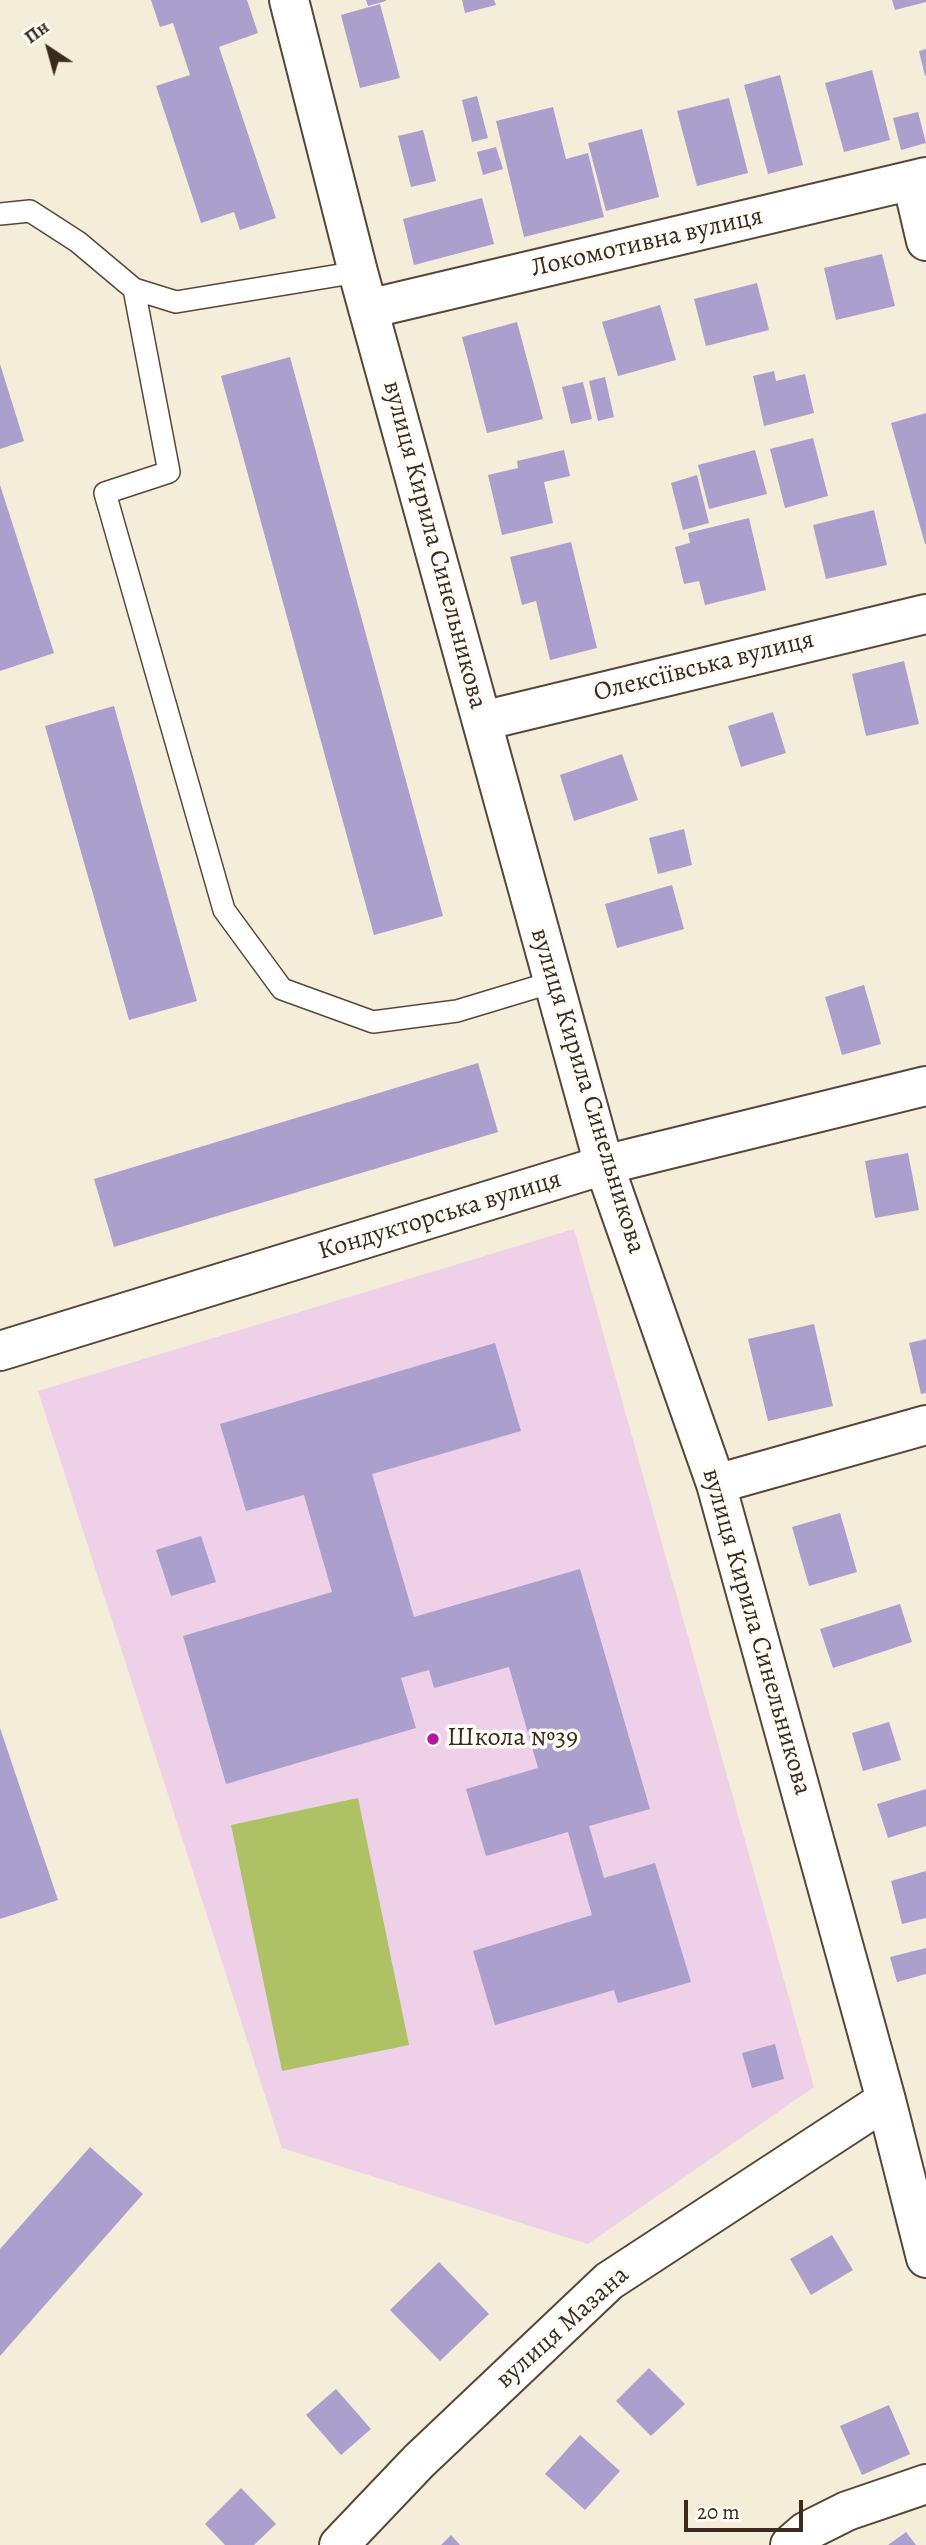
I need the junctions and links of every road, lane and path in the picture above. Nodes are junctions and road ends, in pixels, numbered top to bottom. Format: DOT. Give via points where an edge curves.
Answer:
graph roads {
  1 [pos="289,0"];
  2 [pos="919,179"];
  3 [pos="0,214"];
  4 [pos="926,242"];
  5 [pos="358,272"];
  6 [pos="134,289"];
  7 [pos="369,309"];
  8 [pos="926,614"];
  9 [pos="482,721"];
  10 [pos="553,982"];
  11 [pos="926,1086"];
  12 [pos="604,1165"];
  13 [pos="0,1351"];
  14 [pos="926,1425"];
  15 [pos="716,1484"];
  16 [pos="887,2100"];
  17 [pos="926,2258"];
  18 [pos="926,2484"];
  19 [pos="339,2545"];
  20 [pos="790,2545"];
  1 -- 5 [label="street, вулиця Кирила Синельникова"];
  2 -- 4 [label="street"];
  2 -- 7 [label="street, Локомотивна вулиця"];
  3 -- 6 [label="lane" via="30,211 78,242"];
  5 -- 6 [label="lane" via="176,302"];
  5 -- 7 [label="street, вулиця Кирила Синельникова"];
  6 -- 10 [label="lane" via="169,472 105,493 224,910 282,989 373,1022 457,1011"];
  7 -- 9 [label="street, вулиця Кирила Синельникова"];
  8 -- 9 [label="street, Олексіївська вулиця"];
  9 -- 10 [label="street, вулиця Кирила Синельникова"];
  10 -- 12 [label="street, вулиця Кирила Синельникова"];
  11 -- 12 [label="street, Кондукторська вулиця"];
  12 -- 13 [label="street, Кондукторська вулиця"];
  12 -- 15 [label="street, вулиця Кирила Синельникова"];
  14 -- 15 [label="street"];
  15 -- 16 [label="street, вулиця Кирила Синельникова"];
  16 -- 17 [label="street, вулиця Кирила Синельникова"];
  16 -- 19 [label="street, вулиця Мазана" via="609,2281 419,2460"];
  18 -- 20 [label="street" via="847,2511"];
}
